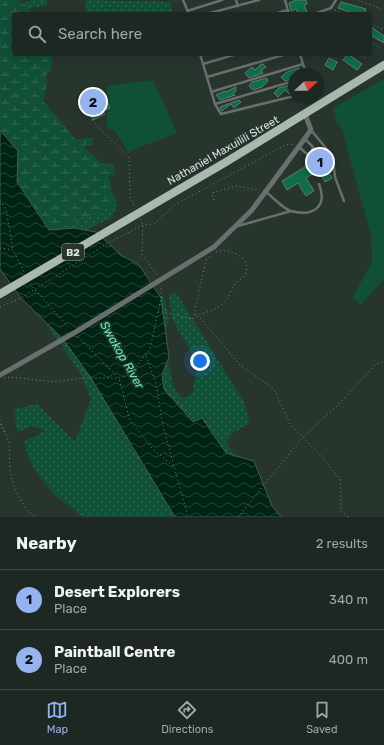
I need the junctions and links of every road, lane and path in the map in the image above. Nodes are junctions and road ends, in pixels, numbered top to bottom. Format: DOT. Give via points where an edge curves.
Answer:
graph roads {
  1 [pos="183,0"];
  2 [pos="222,0"];
  3 [pos="236,0"];
  4 [pos="259,0"];
  5 [pos="285,0"];
  6 [pos="336,0"];
  7 [pos="358,0"];
  8 [pos="238,6"];
  9 [pos="331,8"];
  10 [pos="381,9"];
  11 [pos="288,10"];
  12 [pos="188,12"];
  13 [pos="214,12"];
  14 [pos="281,12"];
  15 [pos="320,12"];
  16 [pos="341,12"];
  17 [pos="372,25"];
  18 [pos="384,30"];
  19 [pos="372,43"];
  20 [pos="381,48"];
  21 [pos="201,56"];
  22 [pos="230,56"];
  23 [pos="280,56"];
  24 [pos="301,56"];
  25 [pos="335,56"];
  26 [pos="361,56"];
  27 [pos="365,58"];
  28 [pos="337,63"];
  29 [pos="203,64"];
  30 [pos="303,64"];
  31 [pos="384,65"];
  32 [pos="304,68"];
  33 [pos="384,70"];
  34 [pos="207,77"];
  35 [pos="288,83"];
  36 [pos="211,92"];
  37 [pos="288,97"];
  38 [pos="334,97"];
  39 [pos="215,104"];
  40 [pos="306,114"];
  41 [pos="92,120"];
  42 [pos="311,130"];
  43 [pos="302,143"];
  44 [pos="319,184"];
  45 [pos="266,192"];
  46 [pos="214,200"];
  47 [pos="0,201"];
  48 [pos="344,201"];
  49 [pos="141,210"];
  50 [pos="291,211"];
  51 [pos="140,218"];
  52 [pos="143,225"];
  53 [pos="237,226"];
  54 [pos="0,248"];
  55 [pos="13,250"];
  56 [pos="208,252"];
  57 [pos="206,260"];
  58 [pos="24,271"];
  59 [pos="27,278"];
  60 [pos="161,281"];
  61 [pos="34,289"];
  62 [pos="0,294"];
  63 [pos="0,307"];
  64 [pos="157,311"];
  65 [pos="195,315"];
  66 [pos="74,333"];
  67 [pos="146,355"];
  68 [pos="384,361"];
  69 [pos="0,377"];
  70 [pos="119,378"];
  71 [pos="0,420"];
  72 [pos="0,424"];
  73 [pos="302,437"];
  74 [pos="8,442"];
  75 [pos="173,466"];
  76 [pos="36,517"];
  77 [pos="188,517"];
  78 [pos="238,517"];
  79 [pos="348,517"];
  1 -- 12 [label="lane"];
  2 -- 12 [label="lane"];
  3 -- 8 [label="lane"];
  4 -- 8 [label="lane"];
  5 -- 11 [label="lane"];
  6 -- 9 [label="lane"];
  7 -- 10 [label="path"];
  8 -- 13 [label="lane"];
  9 -- 15 [label="lane"];
  9 -- 16 [label="path"];
  11 -- 14 [label="lane"];
  17 -- 18 [label="path"];
  19 -- 20 [label="path"];
  21 -- 29 [label="lane"];
  22 -- 29 [label="lane"];
  23 -- 34 [label="lane"];
  24 -- 30 [label="lane"];
  25 -- 28 [label="path"];
  26 -- 27 [label="path"];
  29 -- 34 [label="lane"];
  30 -- 32 [label="lane"];
  30 -- 36 [label="lane"];
  31 -- 38 [label="highway, Nathaniel Maxuilili Street / B2"];
  33 -- 38 [label="highway, Nathaniel Maxuilili Street / B2"];
  34 -- 36 [label="lane"];
  35 -- 39 [label="lane"];
  36 -- 39 [label="lane"];
  37 -- 39 [label="lane" via="221,114"];
  38 -- 40 [label="highway, Nathaniel Maxuilili Street / B2"];
  40 -- 42 [label="street"];
  40 -- 49 [label="highway, Nathaniel Maxuilili Street / B2"];
  41 -- 49 [label="path" via="129,158 130,196"];
  42 -- 43 [label="street"];
  42 -- 48 [label="lane" via="330,153"];
  43 -- 43 [label="lane" via="313,148 311,153 307,154"];
  43 -- 45 [label="street"];
  43 -- 52 [label="path" via="285,145 176,205 154,224"];
  44 -- 50 [label="lane" via="323,194 320,206 309,213"];
  45 -- 46 [label="path" via="236,186 212,193"];
  45 -- 50 [label="lane"];
  45 -- 53 [label="street"];
  47 -- 55 [label="path" via="6,209"];
  49 -- 62 [label="highway, B2"];
  50 -- 53 [label="lane"];
  51 -- 52 [label="path"];
  52 -- 60 [label="path" via="142,254"];
  52 -- 61 [label="path" via="108,243"];
  53 -- 56 [label="street"];
  54 -- 55 [label="path"];
  55 -- 58 [label="path"];
  56 -- 57 [label="path"];
  56 -- 60 [label="street"];
  57 -- 65 [label="path"];
  57 -- 65 [label="path" via="220,250 232,252 243,259 246,273 235,284 225,302 203,314"];
  59 -- 61 [label="path"];
  60 -- 64 [label="path" via="161,298"];
  60 -- 66 [label="street"];
  61 -- 63 [label="path"];
  61 -- 66 [label="path"];
  64 -- 65 [label="path" via="193,319"];
  64 -- 67 [label="path" via="150,349"];
  65 -- 73 [label="path" via="241,366 274,389 290,424"];
  66 -- 69 [label="street"];
  66 -- 70 [label="path"];
  67 -- 70 [label="path" via="132,372"];
  67 -- 75 [label="path" via="156,383"];
  68 -- 73 [label="path" via="376,364 337,406"];
  69 -- 70 [label="path" via="55,382 82,378"];
  70 -- 75 [label="path" via="130,421 153,449"];
  71 -- 74 [label="path"];
  72 -- 74 [label="path"];
  73 -- 78 [label="path"];
  73 -- 79 [label="path" via="340,479 340,510"];
  74 -- 76 [label="path" via="10,471 16,493 28,511"];
  75 -- 77 [label="path"];
}
